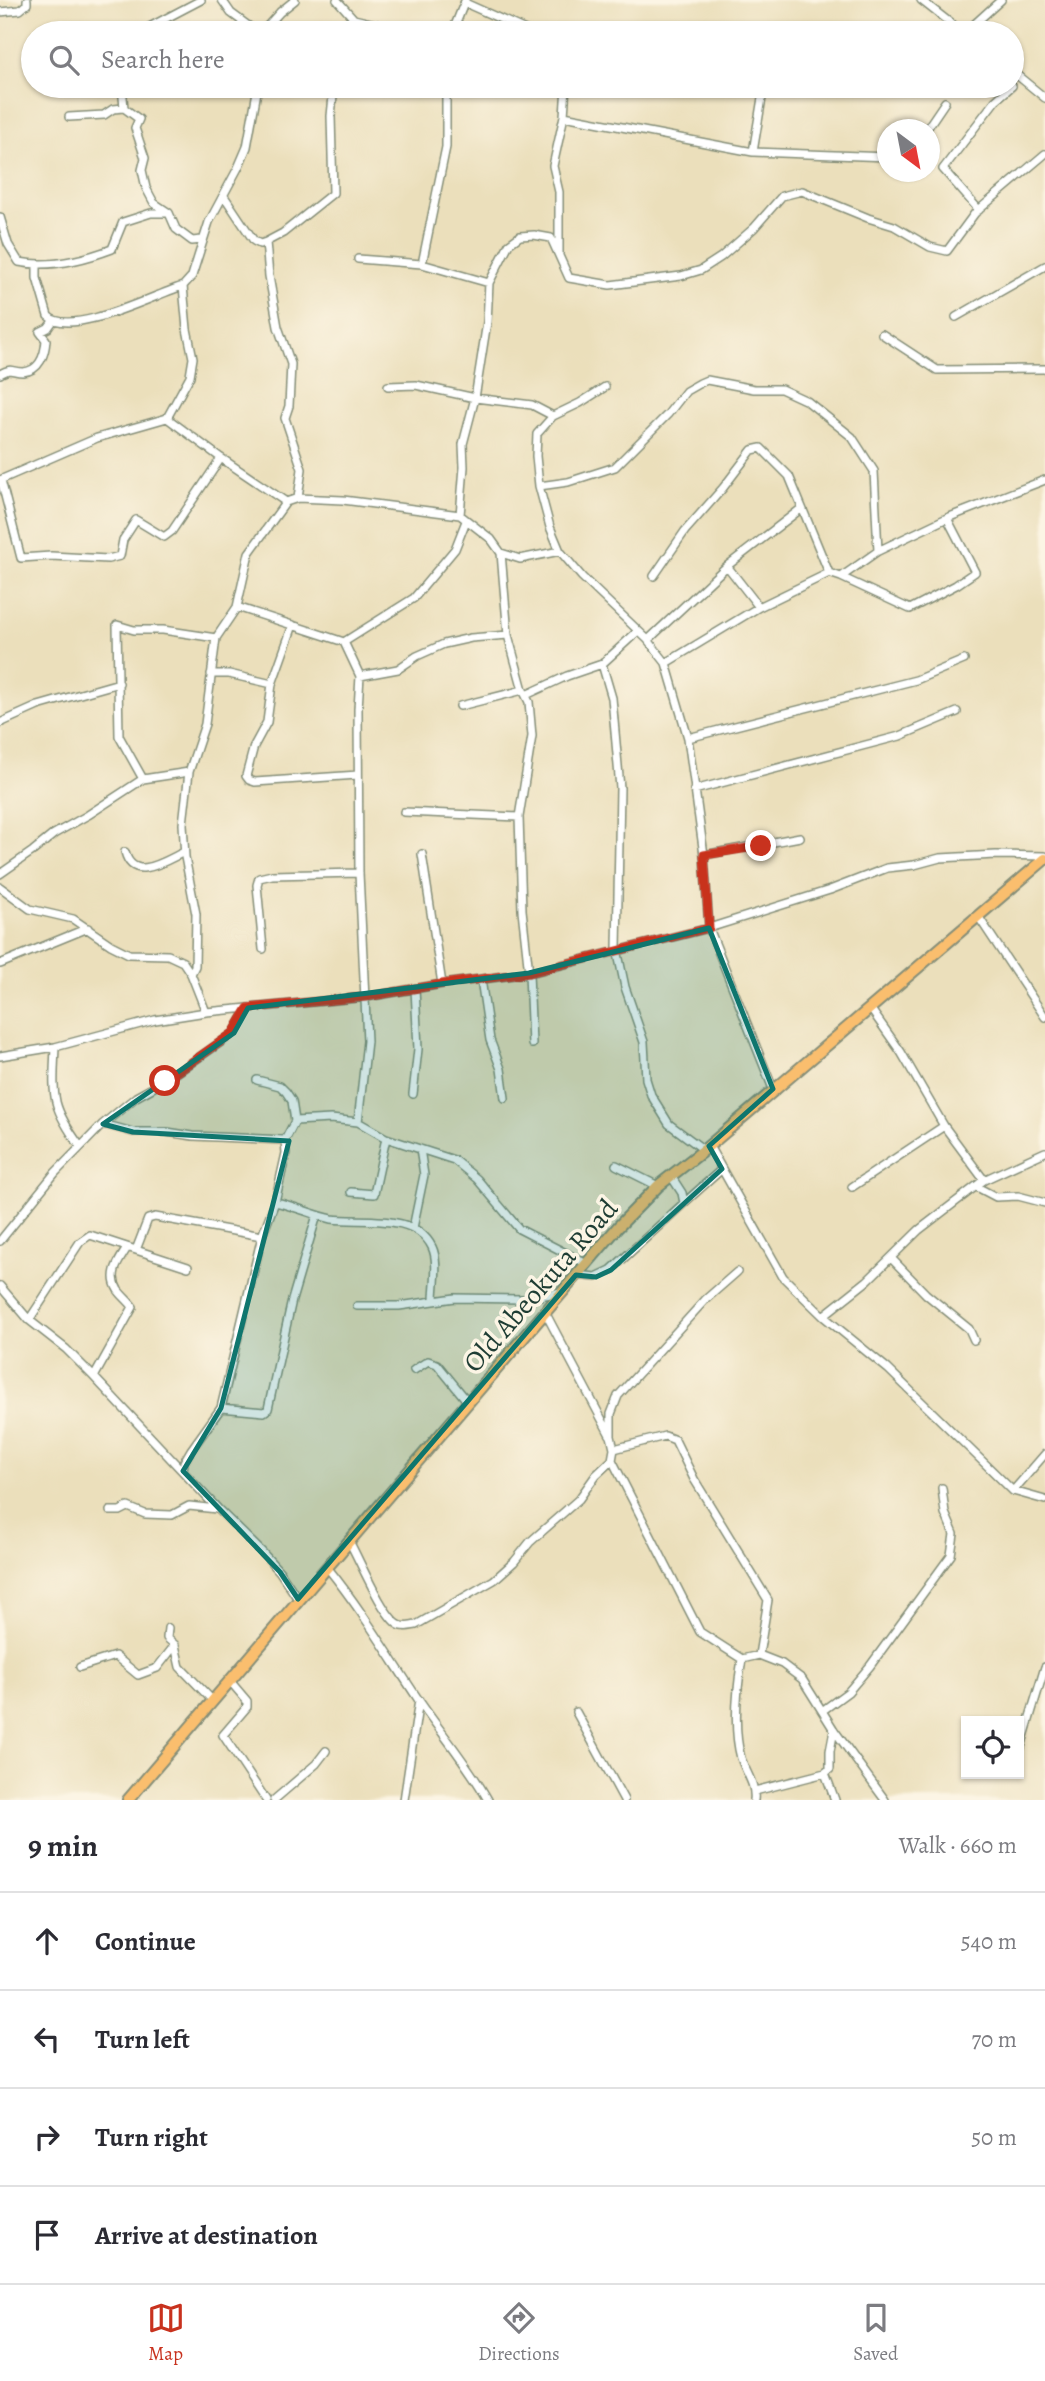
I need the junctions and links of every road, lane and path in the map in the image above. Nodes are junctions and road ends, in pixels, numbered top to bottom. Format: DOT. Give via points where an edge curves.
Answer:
graph roads {
  1 [pos="27,0"];
  2 [pos="201,0"];
  3 [pos="222,0"];
  4 [pos="295,0"];
  5 [pos="337,0"];
  6 [pos="921,0"];
  7 [pos="1002,0"];
  8 [pos="465,1"];
  9 [pos="0,12"];
  10 [pos="354,19"];
  11 [pos="161,21"];
  12 [pos="242,21"];
  13 [pos="272,21"];
  14 [pos="362,21"];
  15 [pos="457,21"];
  16 [pos="507,21"];
  17 [pos="950,21"];
  18 [pos="978,21"];
  19 [pos="1024,81"];
  20 [pos="123,98"];
  21 [pos="256,98"];
  22 [pos="333,98"];
  23 [pos="446,98"];
  24 [pos="565,98"];
  25 [pos="762,98"];
  26 [pos="998,98"];
  27 [pos="1045,98"];
  28 [pos="945,102"];
  29 [pos="124,108"];
  30 [pos="564,116"];
  31 [pos="69,117"];
  32 [pos="933,119"];
  33 [pos="753,152"];
  34 [pos="1045,154"];
  35 [pos="877,157"];
  36 [pos="224,196"];
  37 [pos="979,210"];
  38 [pos="169,213"];
  39 [pos="0,216"];
  40 [pos="202,240"];
  41 [pos="267,242"];
  42 [pos="4,244"];
  43 [pos="559,258"];
  44 [pos="358,259"];
  45 [pos="422,264"];
  46 [pos="37,266"];
  47 [pos="1045,266"];
  48 [pos="489,283"];
  49 [pos="183,286"];
  50 [pos="956,317"];
  51 [pos="53,321"];
  52 [pos="882,334"];
  53 [pos="1045,369"];
  54 [pos="0,374"];
  55 [pos="388,386"];
  56 [pos="605,387"];
  57 [pos="475,398"];
  58 [pos="553,416"];
  59 [pos="167,418"];
  60 [pos="221,458"];
  61 [pos="1,480"];
  62 [pos="1045,480"];
  63 [pos="538,486"];
  64 [pos="298,498"];
  65 [pos="286,502"];
  66 [pos="802,508"];
  67 [pos="460,514"];
  68 [pos="947,518"];
  69 [pos="466,521"];
  70 [pos="560,551"];
  71 [pos="878,551"];
  72 [pos="501,553"];
  73 [pos="727,566"];
  74 [pos="829,573"];
  75 [pos="654,576"];
  76 [pos="841,577"];
  77 [pos="237,607"];
  78 [pos="759,607"];
  79 [pos="293,625"];
  80 [pos="638,631"];
  81 [pos="508,635"];
  82 [pos="216,638"];
  83 [pos="648,640"];
  84 [pos="344,642"];
  85 [pos="964,660"];
  86 [pos="666,663"];
  87 [pos="603,664"];
  88 [pos="211,674"];
  89 [pos="360,677"];
  90 [pos="119,682"];
  91 [pos="272,684"];
  92 [pos="525,693"];
  93 [pos="460,706"];
  94 [pos="957,712"];
  95 [pos="0,723"];
  96 [pos="688,738"];
  97 [pos="189,772"];
  98 [pos="358,775"];
  99 [pos="143,779"];
  100 [pos="694,790"];
  101 [pos="404,812"];
  102 [pos="519,817"];
  103 [pos="800,837"];
  104 [pos="125,852"];
  105 [pos="184,852"];
  106 [pos="422,854"];
  107 [pos="704,855"];
  108 [pos="1045,858"];
  109 [pos="359,873"];
  110 [pos="0,874"];
  111 [pos="0,887"];
  112 [pos="978,916"];
  113 [pos="88,928"];
  114 [pos="709,928"];
  115 [pos="263,949"];
  116 [pos="617,950"];
  117 [pos="0,964"];
  118 [pos="529,973"];
  119 [pos="191,974"];
  120 [pos="481,979"];
  121 [pos="442,984"];
  122 [pos="415,988"];
  123 [pos="366,997"];
  124 [pos="248,1008"];
  125 [pos="870,1008"];
  126 [pos="206,1012"];
  127 [pos="1045,1017"];
  128 [pos="532,1044"];
  129 [pos="55,1047"];
  130 [pos="0,1056"];
  131 [pos="257,1080"];
  132 [pos="773,1089"];
  133 [pos="412,1094"];
  134 [pos="505,1098"];
  135 [pos="295,1121"];
  136 [pos="358,1122"];
  137 [pos="103,1124"];
  138 [pos="944,1126"];
  139 [pos="386,1138"];
  140 [pos="285,1140"];
  141 [pos="80,1146"];
  142 [pos="706,1148"];
  143 [pos="421,1149"];
  144 [pos="1045,1152"];
  145 [pos="616,1165"];
  146 [pos="722,1169"];
  147 [pos="671,1177"];
  148 [pos="984,1180"];
  149 [pos="658,1186"];
  150 [pos="852,1187"];
  151 [pos="977,1187"];
  152 [pos="351,1192"];
  153 [pos="275,1202"];
  154 [pos="684,1203"];
  155 [pos="1045,1203"];
  156 [pos="317,1215"];
  157 [pos="413,1228"];
  158 [pos="262,1236"];
  159 [pos="0,1241"];
  160 [pos="131,1249"];
  161 [pos="891,1258"];
  162 [pos="587,1264"];
  163 [pos="188,1267"];
  164 [pos="737,1272"];
  165 [pos="576,1275"];
  166 [pos="0,1286"];
  167 [pos="562,1291"];
  168 [pos="434,1301"];
  169 [pos="357,1306"];
  170 [pos="545,1312"];
  171 [pos="823,1316"];
  172 [pos="29,1320"];
  173 [pos="974,1339"];
  174 [pos="414,1370"];
  175 [pos="94,1377"];
  176 [pos="468,1402"];
  177 [pos="221,1408"];
  178 [pos="611,1436"];
  179 [pos="614,1449"];
  180 [pos="1045,1454"];
  181 [pos="612,1460"];
  182 [pos="183,1471"];
  183 [pos="942,1488"];
  184 [pos="1013,1491"];
  185 [pos="1045,1500"];
  186 [pos="218,1509"];
  187 [pos="110,1511"];
  188 [pos="350,1543"];
  189 [pos="327,1567"];
  190 [pos="298,1599"];
  191 [pos="168,1628"];
  192 [pos="175,1645"];
  193 [pos="759,1655"];
  194 [pos="742,1659"];
  195 [pos="80,1667"];
  196 [pos="1045,1667"];
  197 [pos="230,1681"];
  198 [pos="419,1700"];
  199 [pos="214,1701"];
  200 [pos="822,1710"];
  201 [pos="576,1712"];
  202 [pos="834,1730"];
  203 [pos="1024,1738"];
  204 [pos="326,1751"];
  205 [pos="825,1773"];
  206 [pos="755,1791"];
  207 [pos="128,1800"];
  208 [pos="266,1800"];
  209 [pos="274,1800"];
  210 [pos="404,1800"];
  211 [pos="488,1800"];
  212 [pos="624,1800"];
  213 [pos="754,1800"];
  214 [pos="835,1800"];
  215 [pos="885,1800"];
  1 -- 9 [label="street" via="20,10"];
  2 -- 11 [label="street"];
  3 -- 12 [label="street"];
  4 -- 13 [label="street"];
  5 -- 10 [label="street"];
  6 -- 17 [label="street"];
  7 -- 18 [label="street"];
  8 -- 15 [label="street"];
  8 -- 16 [label="street"];
  10 -- 14 [label="street"];
  19 -- 27 [label="street"];
  20 -- 29 [label="street"];
  21 -- 36 [label="street" via="247,147"];
  22 -- 41 [label="street" via="333,194"];
  23 -- 45 [label="street" via="446,147"];
  24 -- 30 [label="street"];
  25 -- 33 [label="street"];
  26 -- 37 [label="street" via="943,169"];
  28 -- 32 [label="street"];
  29 -- 31 [label="street" via="113,108 104,115"];
  29 -- 38 [label="street" via="139,119 135,128 145,158 146,188 154,203"];
  30 -- 33 [label="street"];
  30 -- 43 [label="street" via="553,166 559,191"];
  33 -- 35 [label="street"];
  34 -- 37 [label="street"];
  36 -- 40 [label="street"];
  36 -- 41 [label="street" via="254,241"];
  37 -- 43 [label="street" via="947,251 802,191 782,197 721,257 681,276 610,285 569,278"];
  38 -- 40 [label="street" via="176,229 192,241"];
  38 -- 46 [label="street" via="123,222 112,249"];
  39 -- 42 [label="street"];
  40 -- 49 [label="street" via="192,276"];
  41 -- 64 [label="street" via="278,327 291,364 285,418 302,469"];
  42 -- 46 [label="street" via="19,262"];
  43 -- 48 [label="street" via="551,238 520,236 509,244"];
  44 -- 45 [label="street"];
  45 -- 48 [label="street"];
  46 -- 51 [label="street" via="44,307"];
  47 -- 50 [label="street"];
  48 -- 57 [label="street"];
  49 -- 51 [label="street" via="104,316"];
  49 -- 59 [label="street" via="194,358 190,376"];
  51 -- 54 [label="street" via="40,332 46,340 44,355 34,369"];
  52 -- 53 [label="street" via="937,370"];
  55 -- 57 [label="street" via="415,385"];
  56 -- 58 [label="street"];
  57 -- 58 [label="street" via="532,405"];
  57 -- 67 [label="street" via="463,444"];
  58 -- 63 [label="street" via="537,434"];
  59 -- 60 [label="street"];
  59 -- 61 [label="street" via="97,438"];
  60 -- 61 [label="street" via="172,531 164,537 136,520 120,556 108,559 21,558"];
  60 -- 65 [label="street"];
  62 -- 68 [label="street"];
  63 -- 70 [label="street"];
  63 -- 71 [label="street" via="615,467 686,391 707,380 781,390 807,401 852,437 874,471"];
  64 -- 65 [label="street"];
  64 -- 67 [label="street"];
  65 -- 77 [label="street" via="249,553"];
  66 -- 73 [label="street"];
  66 -- 74 [label="street"];
  66 -- 75 [label="street" via="789,476 761,448 752,450"];
  67 -- 69 [label="street"];
  68 -- 71 [label="street"];
  68 -- 76 [label="street" via="975,572 956,585 910,609"];
  69 -- 72 [label="street" via="491,539"];
  69 -- 84 [label="street" via="455,549 414,598"];
  70 -- 72 [label="street" via="520,559"];
  70 -- 80 [label="street"];
  71 -- 76 [label="street"];
  72 -- 81 [label="street"];
  73 -- 78 [label="street"];
  73 -- 83 [label="street"];
  74 -- 76 [label="street"];
  74 -- 78 [label="street"];
  77 -- 79 [label="street"];
  77 -- 82 [label="street"];
  78 -- 86 [label="street"];
  79 -- 84 [label="street"];
  79 -- 91 [label="street"];
  80 -- 83 [label="street"];
  80 -- 87 [label="street"];
  81 -- 89 [label="street" via="444,644 398,669"];
  81 -- 92 [label="street"];
  82 -- 88 [label="street"];
  82 -- 90 [label="street" via="134,631 117,625"];
  83 -- 86 [label="street"];
  84 -- 89 [label="street"];
  85 -- 96 [label="street" via="916,680"];
  86 -- 96 [label="street"];
  87 -- 92 [label="street"];
  87 -- 116 [label="street" via="612,698 620,789"];
  88 -- 91 [label="street"];
  88 -- 97 [label="street" via="205,724"];
  89 -- 98 [label="street"];
  90 -- 95 [label="street" via="38,706"];
  90 -- 99 [label="street" via="119,736"];
  91 -- 98 [label="street" via="267,722 246,776 255,782"];
  92 -- 93 [label="street"];
  92 -- 102 [label="street" via="531,736"];
  94 -- 100 [label="street" via="900,736"];
  96 -- 100 [label="street"];
  97 -- 99 [label="street"];
  97 -- 105 [label="street"];
  98 -- 109 [label="street"];
  99 -- 110 [label="street"];
  100 -- 107 [label="street"];
  101 -- 102 [label="street"];
  102 -- 118 [label="street"];
  103 -- 107 [label="street"];
  104 -- 105 [label="street" via="127,862 137,869 149,869"];
  105 -- 119 [label="street" via="196,914"];
  106 -- 121 [label="street"];
  107 -- 114 [label="street"];
  108 -- 112 [label="highway, Old Abeokuta Road"];
  108 -- 114 [label="street" via="940,858 887,868"];
  109 -- 115 [label="street" via="259,878"];
  109 -- 123 [label="street"];
  111 -- 113 [label="street" via="30,909 73,919"];
  112 -- 125 [label="highway, Old Abeokuta Road"];
  112 -- 127 [label="street"];
  113 -- 117 [label="street"];
  113 -- 119 [label="street" via="129,954 168,955 183,962"];
  114 -- 116 [label="street"];
  114 -- 132 [label="street"];
  116 -- 118 [label="street"];
  116 -- 142 [label="street" via="644,1042 651,1095 669,1124"];
  118 -- 120 [label="street"];
  118 -- 128 [label="street"];
  119 -- 126 [label="street"];
  120 -- 121 [label="street"];
  120 -- 134 [label="street"];
  121 -- 122 [label="street"];
  122 -- 123 [label="street"];
  122 -- 133 [label="street" via="418,1049"];
  123 -- 124 [label="street"];
  123 -- 136 [label="street"];
  124 -- 126 [label="street"];
  124 -- 137 [label="street" via="233,1033"];
  125 -- 132 [label="highway, Old Abeokuta Road"];
  125 -- 138 [label="street"];
  126 -- 129 [label="street" via="155,1020"];
  129 -- 130 [label="street"];
  129 -- 141 [label="street" via="53,1094 66,1128"];
  131 -- 135 [label="street" via="286,1092"];
  132 -- 142 [label="highway, Old Abeokuta Road"];
  135 -- 136 [label="street"];
  135 -- 140 [label="street"];
  136 -- 139 [label="street"];
  137 -- 140 [label="street" via="134,1132"];
  137 -- 141 [label="street"];
  138 -- 148 [label="street"];
  138 -- 150 [label="street"];
  139 -- 143 [label="street"];
  139 -- 152 [label="street" via="374,1194"];
  140 -- 153 [label="street"];
  141 -- 159 [label="street"];
  142 -- 146 [label="street"];
  142 -- 147 [label="highway, Old Abeokuta Road"];
  143 -- 157 [label="street" via="424,1175"];
  143 -- 162 [label="street" via="454,1160 477,1179 519,1229"];
  144 -- 148 [label="street"];
  145 -- 149 [label="street"];
  146 -- 154 [label="street"];
  146 -- 171 [label="street" via="783,1277"];
  147 -- 149 [label="highway, Old Abeokuta Road"];
  147 -- 154 [label="street"];
  148 -- 151 [label="street"];
  149 -- 162 [label="highway, Old Abeokuta Road"];
  151 -- 155 [label="street" via="996,1197 1018,1196"];
  151 -- 161 [label="street" via="919,1230"];
  153 -- 156 [label="street"];
  153 -- 158 [label="street"];
  154 -- 165 [label="street" via="611,1270 596,1277"];
  156 -- 157 [label="street"];
  156 -- 177 [label="street" via="268,1409"];
  157 -- 168 [label="street" via="433,1248"];
  158 -- 160 [label="street" via="155,1217 148,1219"];
  158 -- 177 [label="street"];
  160 -- 163 [label="street"];
  160 -- 172 [label="street" via="84,1237"];
  160 -- 175 [label="street" via="113,1275 117,1289 133,1307"];
  161 -- 171 [label="street"];
  161 -- 173 [label="street" via="969,1329"];
  162 -- 165 [label="highway, Old Abeokuta Road"];
  164 -- 178 [label="street" via="705,1300 618,1396 611,1414"];
  165 -- 167 [label="highway, Old Abeokuta Road"];
  166 -- 172 [label="street"];
  167 -- 168 [label="street" via="524,1299"];
  167 -- 170 [label="highway, Old Abeokuta Road"];
  168 -- 169 [label="street"];
  170 -- 176 [label="highway, Old Abeokuta Road"];
  170 -- 178 [label="street"];
  171 -- 184 [label="street" via="888,1368"];
  172 -- 175 [label="street"];
  174 -- 176 [label="street" via="428,1362 437,1364"];
  175 -- 182 [label="street"];
  176 -- 188 [label="highway, Old Abeokuta Road"];
  177 -- 182 [label="street" via="184,1462"];
  178 -- 179 [label="street"];
  179 -- 181 [label="street"];
  179 -- 193 [label="street" via="665,1436 675,1440 768,1600"];
  180 -- 184 [label="street"];
  181 -- 188 [label="street" via="579,1499 494,1580 416,1625 398,1625 388,1614"];
  181 -- 194 [label="street" via="700,1632"];
  182 -- 186 [label="street"];
  183 -- 200 [label="street" via="954,1534 951,1555 870,1666 848,1692"];
  184 -- 185 [label="street"];
  186 -- 187 [label="street" via="189,1506 172,1515 145,1514 128,1507"];
  186 -- 190 [label="street" via="280,1572"];
  188 -- 189 [label="highway, Old Abeokuta Road"];
  189 -- 190 [label="highway, Old Abeokuta Road"];
  189 -- 198 [label="street" via="356,1602"];
  190 -- 197 [label="highway, Old Abeokuta Road"];
  191 -- 192 [label="street" via="167,1638"];
  192 -- 195 [label="street" via="157,1668 138,1675 115,1656"];
  192 -- 199 [label="street" via="180,1667"];
  193 -- 194 [label="street"];
  193 -- 200 [label="street" via="802,1679"];
  194 -- 206 [label="street" via="737,1692 741,1757"];
  196 -- 203 [label="street"];
  197 -- 199 [label="highway, Old Abeokuta Road"];
  197 -- 208 [label="street" via="247,1707 223,1735"];
  198 -- 210 [label="street"];
  198 -- 211 [label="street"];
  199 -- 207 [label="highway, Old Abeokuta Road"];
  200 -- 202 [label="street"];
  201 -- 212 [label="street"];
  202 -- 205 [label="street" via="830,1769"];
  202 -- 215 [label="street"];
  204 -- 209 [label="street"];
  205 -- 206 [label="street"];
  205 -- 214 [label="street"];
  206 -- 213 [label="street"];
}
